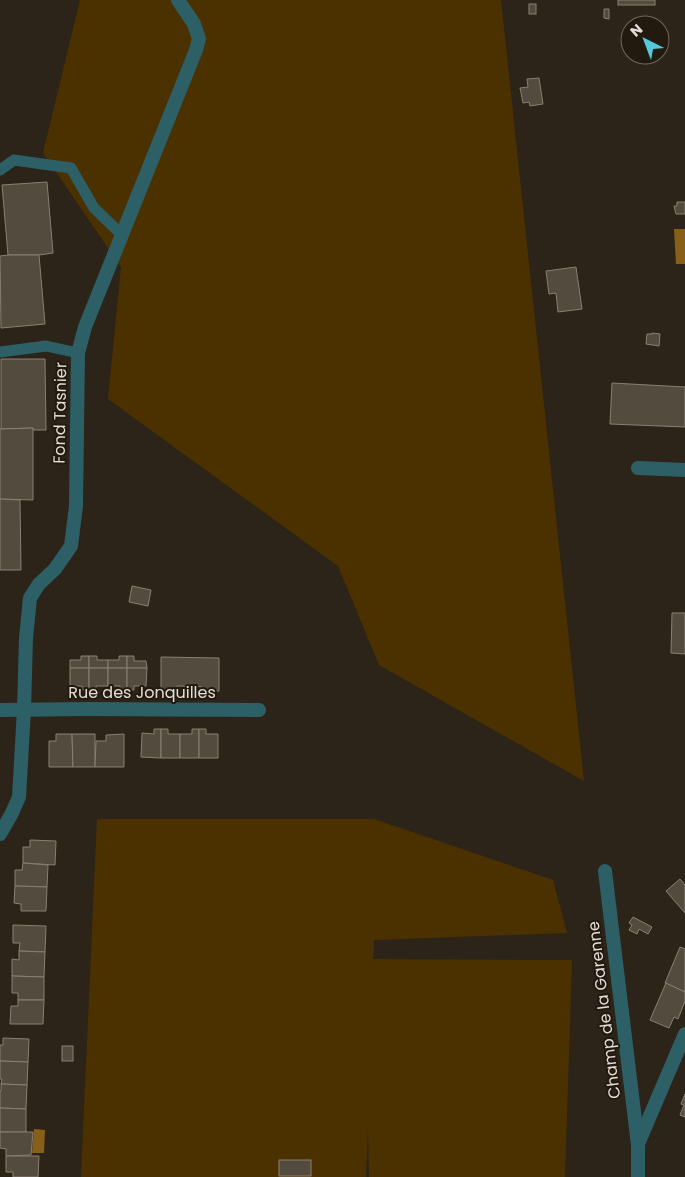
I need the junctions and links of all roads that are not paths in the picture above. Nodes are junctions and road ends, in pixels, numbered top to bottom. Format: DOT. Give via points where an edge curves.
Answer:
graph roads {
  1 [pos="178,0"];
  2 [pos="0,170"];
  3 [pos="121,234"];
  4 [pos="0,352"];
  5 [pos="78,353"];
  6 [pos="638,468"];
  7 [pos="685,470"];
  8 [pos="0,710"];
  9 [pos="24,710"];
  10 [pos="259,710"];
  11 [pos="0,834"];
  12 [pos="605,871"];
  13 [pos="685,1034"];
  14 [pos="638,1145"];
  15 [pos="638,1177"];
  1 -- 3 [label="street, Fond Tasnier" via="194,24 199,39"];
  2 -- 3 [label="lane" via="14,160 71,168 94,208"];
  3 -- 5 [label="street, Fond Tasnier"];
  4 -- 5 [label="lane" via="46,346"];
  5 -- 9 [label="street, Fond Tasnier" via="76,506 72,546 30,598"];
  6 -- 7 [label="street"];
  8 -- 9 [label="street, Rue des Jonquilles"];
  9 -- 10 [label="street, Rue des Jonquilles"];
  9 -- 11 [label="street, Fond Tasnier" via="19,797"];
  12 -- 14 [label="street, Champ de la Garenne"];
  13 -- 14 [label="street, Champ de la Garenne"];
  14 -- 15 [label="street, Champ de la Garenne"];
}
